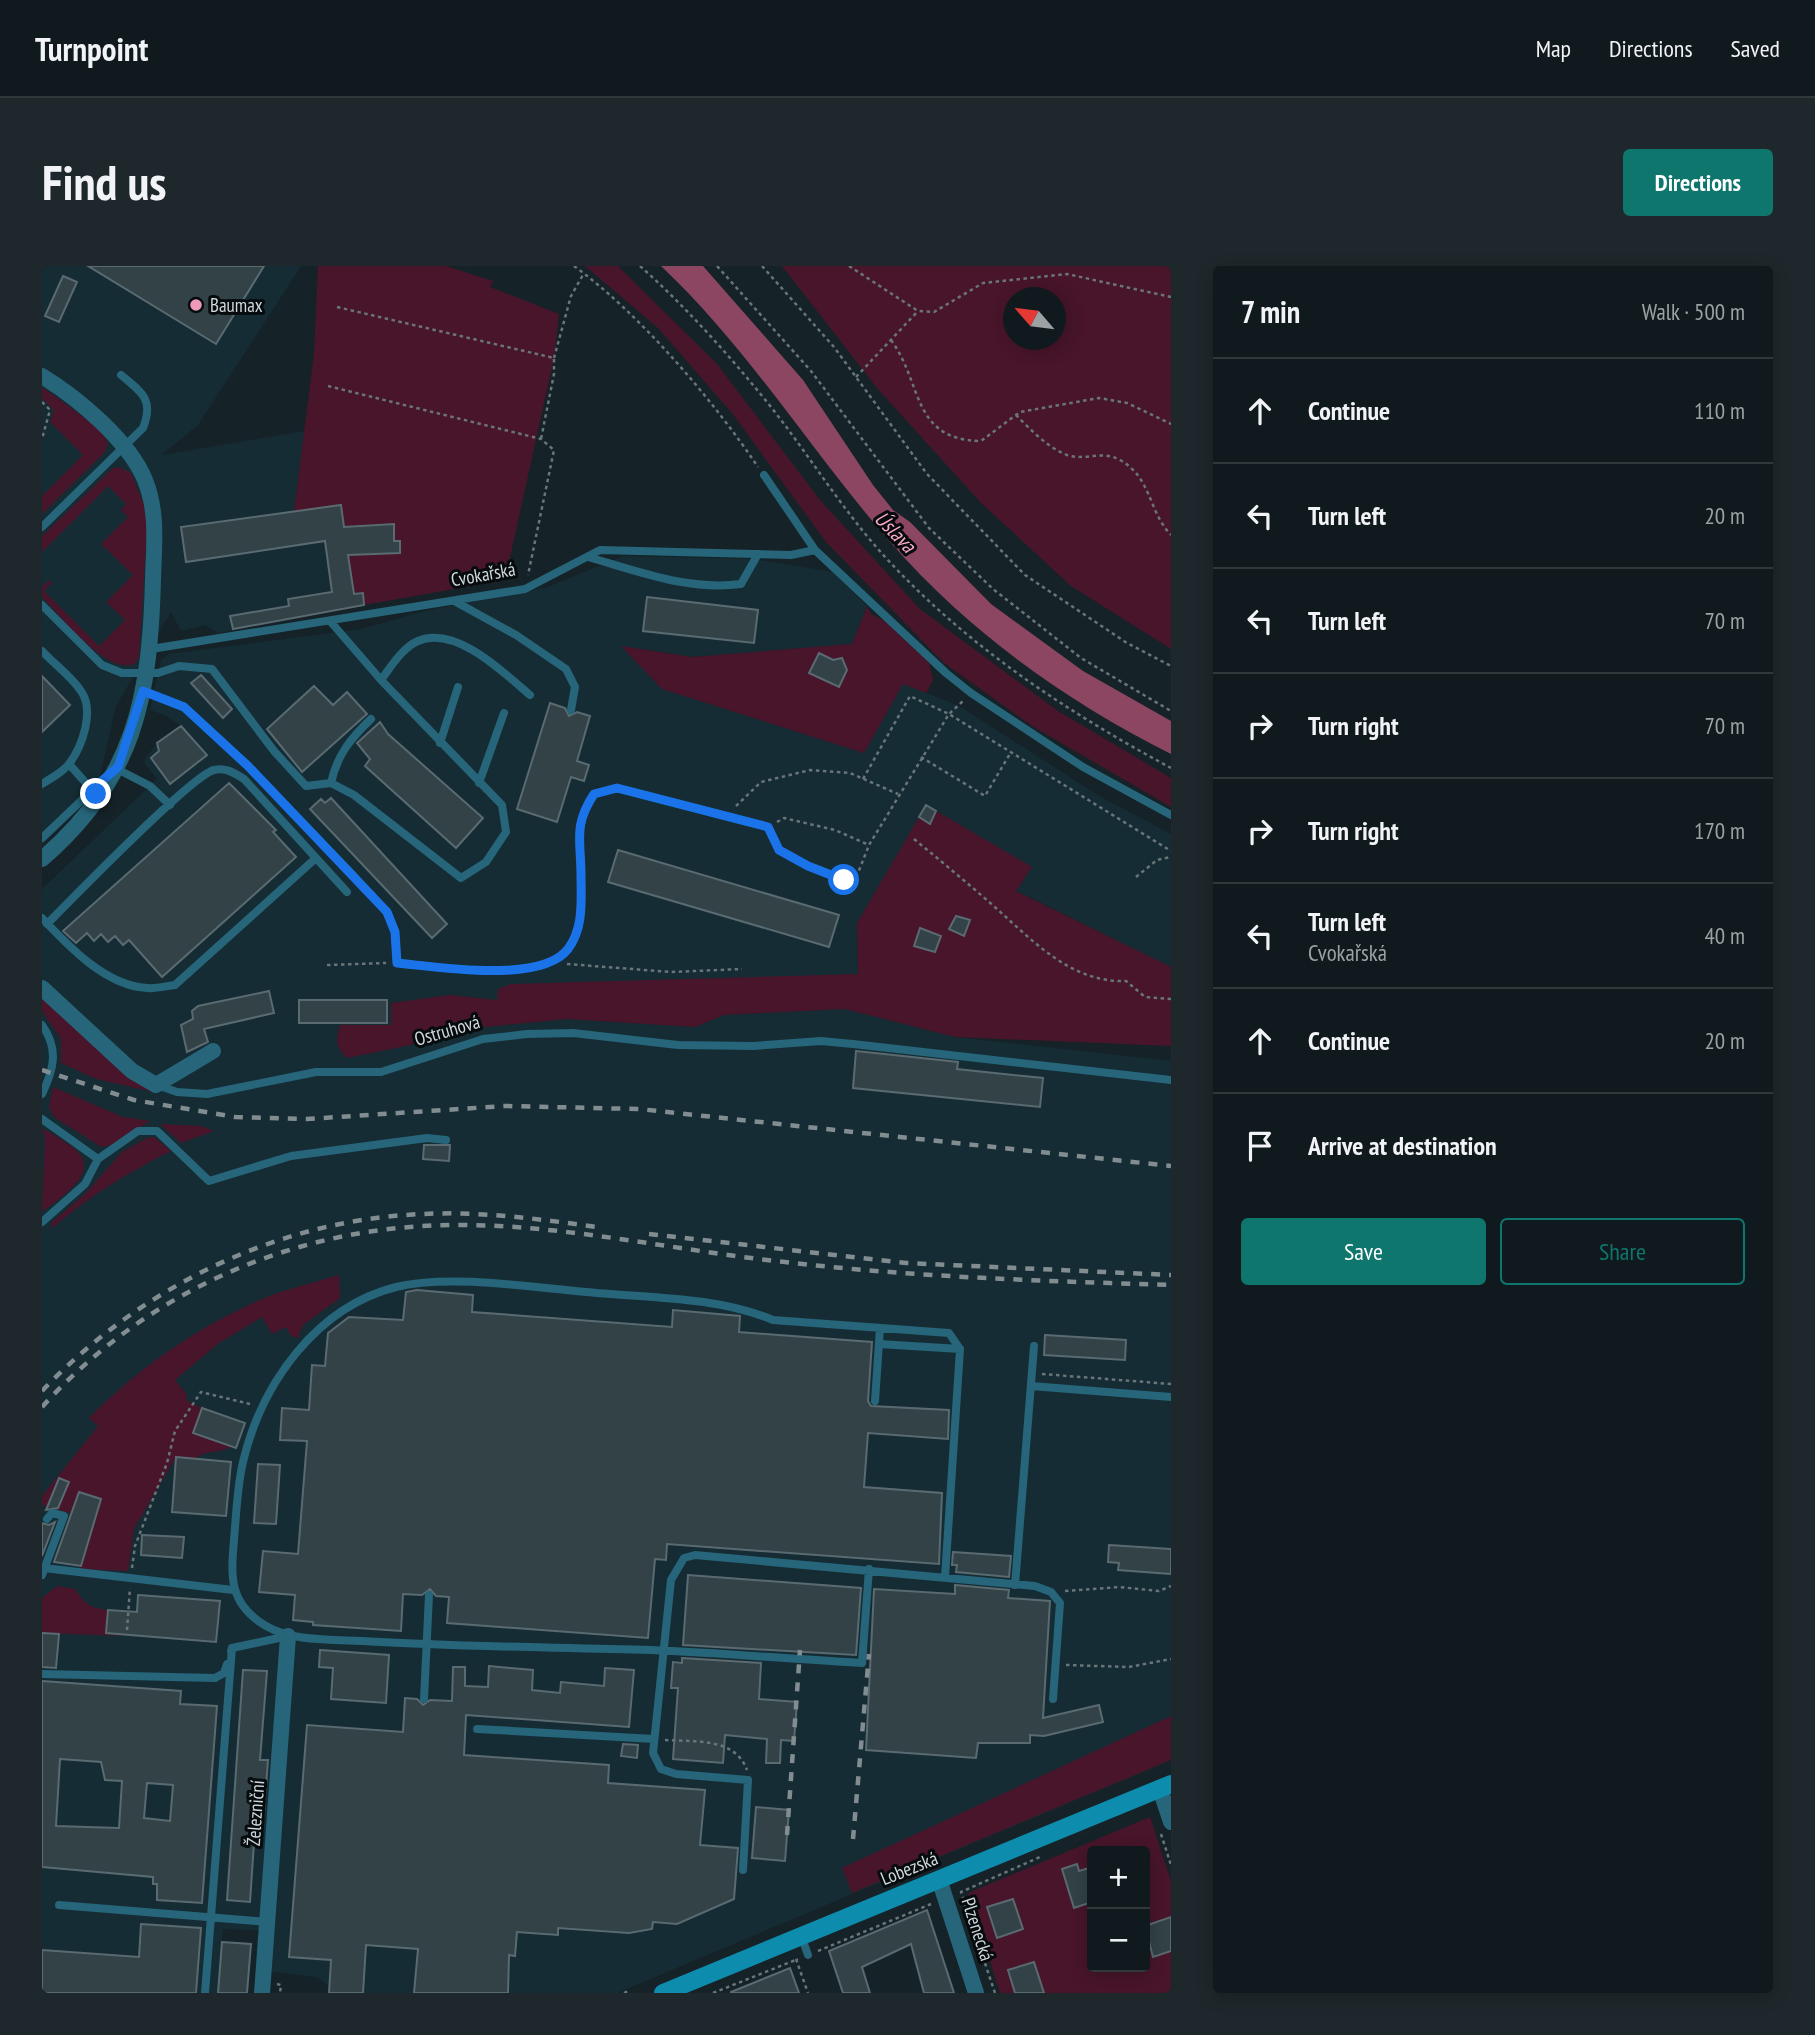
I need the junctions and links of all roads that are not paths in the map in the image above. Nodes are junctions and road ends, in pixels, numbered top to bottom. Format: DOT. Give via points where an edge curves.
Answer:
graph roads {
  1 [pos="121,375"];
  2 [pos="42,376"];
  3 [pos="125,445"];
  4 [pos="764,475"];
  5 [pos="42,527"];
  6 [pos="816,550"];
  7 [pos="758,554"];
  8 [pos="588,557"];
  9 [pos="453,601"];
  10 [pos="42,605"];
  11 [pos="330,621"];
  12 [pos="151,649"];
  13 [pos="42,651"];
  14 [pos="146,673"];
  15 [pos="381,680"];
  16 [pos="458,687"];
  17 [pos="143,691"];
  18 [pos="530,695"];
  19 [pos="571,710"];
  20 [pos="504,713"];
  21 [pos="371,719"];
  22 [pos="440,743"];
  23 [pos="69,764"];
  24 [pos="118,767"];
  25 [pos="331,783"];
  26 [pos="480,783"];
  27 [pos="42,784"];
  28 [pos="95,793"];
  29 [pos="170,805"];
  30 [pos="1171,815"];
  31 [pos="768,827"];
  32 [pos="42,838"];
  33 [pos="316,858"];
  34 [pos="42,859"];
  35 [pos="347,892"];
  36 [pos="45,921"];
  37 [pos="42,988"];
  38 [pos="42,1025"];
  39 [pos="214,1051"];
  40 [pos="1171,1080"];
  41 [pos="156,1085"];
  42 [pos="42,1094"];
  43 [pos="42,1119"];
  44 [pos="446,1140"];
  45 [pos="98,1159"];
  46 [pos="42,1222"];
  47 [pos="880,1328"];
  48 [pos="879,1344"];
  49 [pos="1034,1346"];
  50 [pos="960,1349"];
  51 [pos="1031,1387"];
  52 [pos="1171,1397"];
  53 [pos="874,1401"];
  54 [pos="47,1519"];
  55 [pos="869,1569"];
  56 [pos="43,1572"];
  57 [pos="945,1577"];
  58 [pos="1015,1585"];
  59 [pos="233,1590"];
  60 [pos="429,1595"];
  61 [pos="288,1636"];
  62 [pos="427,1645"];
  63 [pos="232,1648"];
  64 [pos="663,1651"];
  65 [pos="42,1674"];
  66 [pos="424,1699"];
  67 [pos="1053,1699"];
  68 [pos="477,1729"];
  69 [pos="654,1739"];
  70 [pos="1166,1786"];
  71 [pos="1165,1826"];
  72 [pos="743,1870"];
  73 [pos="939,1879"];
  74 [pos="59,1905"];
  75 [pos="212,1917"];
  76 [pos="268,1922"];
  77 [pos="801,1935"];
  78 [pos="808,1955"];
  79 [pos="205,1993"];
  80 [pos="262,1993"];
  81 [pos="664,1993"];
  82 [pos="976,1993"];
  1 -- 3 [label="lane" via="137,388 149,411 143,428"];
  2 -- 3 [label="street"];
  3 -- 5 [label="lane"];
  3 -- 12 [label="street" via="145,480 155,518"];
  4 -- 6 [label="lane"];
  6 -- 7 [label="lane, Cvokařská"];
  6 -- 30 [label="lane" via="971,693 1083,767"];
  7 -- 8 [label="lane, Cvokařská" via="600,550"];
  7 -- 8 [label="lane" via="741,584 710,588"];
  8 -- 9 [label="lane, Cvokařská" via="526,589"];
  9 -- 11 [label="lane, Cvokařská"];
  9 -- 19 [label="lane" via="566,669 575,687"];
  10 -- 14 [label="lane" via="102,664 122,673"];
  11 -- 12 [label="lane, Cvokařská"];
  11 -- 15 [label="lane"];
  12 -- 14 [label="street"];
  13 -- 23 [label="lane" via="82,692 87,705 86,727"];
  14 -- 17 [label="street"];
  14 -- 25 [label="lane" via="158,674 178,666 212,669 306,786"];
  15 -- 18 [label="lane" via="416,641 433,638 460,644 485,657"];
  15 -- 22 [label="lane"];
  16 -- 22 [label="lane"];
  17 -- 24 [label="street"];
  17 -- 31 [label="lane" via="184,707 351,873 387,912 395,932 397,963 523,970 553,963 569,948 582,917 577,835 582,813 594,794 617,788"];
  20 -- 26 [label="lane"];
  21 -- 25 [label="lane" via="349,740"];
  22 -- 26 [label="lane"];
  23 -- 27 [label="lane"];
  23 -- 28 [label="lane"];
  24 -- 28 [label="street"];
  24 -- 29 [label="lane" via="150,786"];
  25 -- 26 [label="lane" via="354,795 461,878 486,862 506,832 502,806"];
  28 -- 32 [label="lane"];
  28 -- 34 [label="street" via="66,838"];
  29 -- 33 [label="lane" via="206,773 227,769 244,779"];
  29 -- 36 [label="lane"];
  33 -- 35 [label="lane"];
  33 -- 36 [label="lane" via="174,985 145,989 111,977 67,945"];
  37 -- 41 [label="street, Ostruhová" via="132,1071"];
  38 -- 42 [label="lane" via="54,1051 54,1063"];
  39 -- 41 [label="street"];
  40 -- 41 [label="lane, Ostruhová" via="821,1041 678,1045 573,1033 483,1039 381,1072 316,1072 207,1094"];
  43 -- 45 [label="lane"];
  44 -- 45 [label="lane" via="426,1138 291,1156 208,1181 150,1129 138,1131"];
  45 -- 46 [label="lane" via="85,1184"];
  47 -- 48 [label="lane"];
  47 -- 50 [label="lane" via="949,1333"];
  47 -- 59 [label="lane" via="773,1320 749,1310 702,1303 546,1288 473,1283 398,1286 361,1301 314,1334 291,1358 261,1408 243,1459"];
  48 -- 50 [label="lane"];
  48 -- 53 [label="lane"];
  49 -- 51 [label="lane"];
  50 -- 57 [label="lane"];
  51 -- 52 [label="lane"];
  51 -- 58 [label="lane"];
  54 -- 56 [label="lane" via="52,1513 64,1516"];
  55 -- 57 [label="lane"];
  55 -- 64 [label="lane" via="695,1555 684,1558 671,1580"];
  55 -- 64 [label="lane" via="862,1663"];
  56 -- 59 [label="lane"];
  57 -- 58 [label="lane"];
  58 -- 67 [label="lane" via="1051,1592 1060,1603"];
  59 -- 61 [label="lane" via="240,1606"];
  60 -- 62 [label="lane"];
  61 -- 62 [label="lane"];
  61 -- 63 [label="lane"];
  61 -- 76 [label="street, Železniční"];
  62 -- 64 [label="lane"];
  62 -- 66 [label="lane"];
  63 -- 65 [label="lane" via="224,1673 215,1678"];
  63 -- 75 [label="lane"];
  64 -- 69 [label="lane"];
  68 -- 69 [label="lane"];
  69 -- 72 [label="lane" via="653,1753 661,1769 748,1780"];
  70 -- 71 [label="street"];
  70 -- 73 [label="street, Lobezská"];
  73 -- 77 [label="street, Lobezská"];
  73 -- 82 [label="street, Plzenecká"];
  74 -- 75 [label="lane"];
  75 -- 76 [label="lane"];
  75 -- 79 [label="lane"];
  76 -- 80 [label="street, Železniční"];
  77 -- 78 [label="lane"];
  77 -- 81 [label="street, Lobezská"];
}
